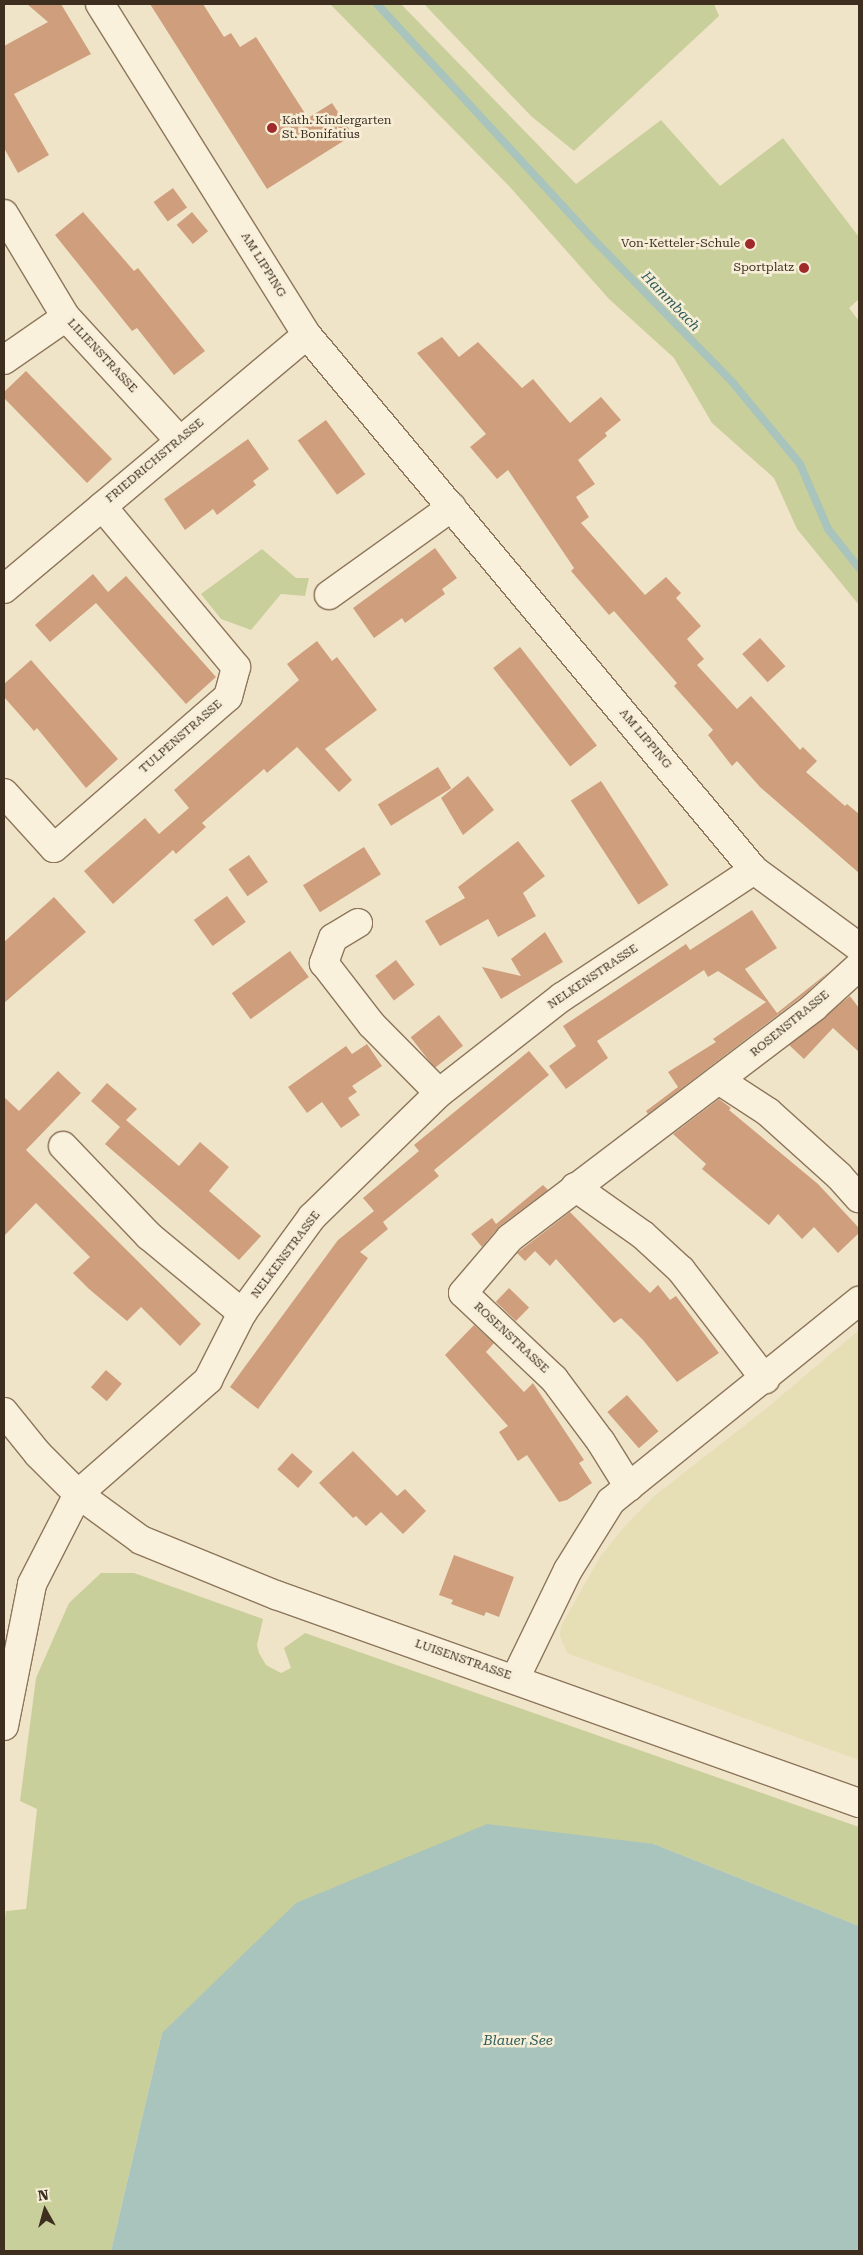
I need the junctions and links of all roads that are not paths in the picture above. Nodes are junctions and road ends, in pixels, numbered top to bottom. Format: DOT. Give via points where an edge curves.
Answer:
graph roads {
  1 [pos="100,4"];
  2 [pos="4,214"];
  3 [pos="66,318"];
  4 [pos="307,335"];
  5 [pos="4,360"];
  6 [pos="179,440"];
  7 [pos="102,506"];
  8 [pos="452,507"];
  9 [pos="4,589"];
  10 [pos="329,594"];
  11 [pos="4,792"];
  12 [pos="754,870"];
  13 [pos="358,924"];
  14 [pos="859,947"];
  15 [pos="859,966"];
  16 [pos="719,1080"];
  17 [pos="439,1093"];
  18 [pos="62,1146"];
  19 [pos="575,1187"];
  20 [pos="859,1198"];
  21 [pos="859,1301"];
  22 [pos="242,1313"];
  23 [pos="766,1379"];
  24 [pos="4,1412"];
  25 [pos="629,1487"];
  26 [pos="78,1494"];
  27 [pos="515,1679"];
  28 [pos="4,1726"];
  29 [pos="859,1803"];
  1 -- 4 [label="street, AM LIPPING"];
  2 -- 3 [label="street, LILIENSTRASSE"];
  3 -- 5 [label="street"];
  3 -- 6 [label="street, LILIENSTRASSE"];
  4 -- 6 [label="street, FRIEDRICHSTRASSE"];
  4 -- 8 [label="street, AM LIPPING"];
  6 -- 7 [label="street, FRIEDRICHSTRASSE"];
  7 -- 9 [label="street, FRIEDRICHSTRASSE"];
  7 -- 11 [label="street, TULPENSTRASSE" via="236,667 228,697 54,848"];
  8 -- 10 [label="street"];
  8 -- 12 [label="street, AM LIPPING"];
  12 -- 14 [label="street, AM LIPPING"];
  12 -- 17 [label="street, NELKENSTRASSE" via="562,998"];
  13 -- 17 [label="street" via="333,938 324,963 372,1025"];
  15 -- 16 [label="street, ROSENSTRASSE" via="814,1007"];
  16 -- 19 [label="street, ROSENSTRASSE"];
  16 -- 20 [label="street" via="768,1112 840,1176"];
  17 -- 22 [label="street, NELKENSTRASSE" via="312,1217"];
  18 -- 22 [label="street" via="149,1236"];
  19 -- 23 [label="street" via="643,1235 681,1270"];
  19 -- 25 [label="street, ROSENSTRASSE" via="510,1238 463,1293 554,1379 601,1442"];
  21 -- 23 [label="street"];
  22 -- 26 [label="street, NELKENSTRASSE" via="208,1380"];
  23 -- 25 [label="street"];
  24 -- 26 [label="street, LUISENSTRASSE" via="38,1454"];
  25 -- 27 [label="street" via="611,1501 568,1570"];
  26 -- 27 [label="street, LUISENSTRASSE" via="141,1540 276,1595"];
  26 -- 28 [label="street" via="32,1584"];
  27 -- 29 [label="street, LUISENSTRASSE"];
}
